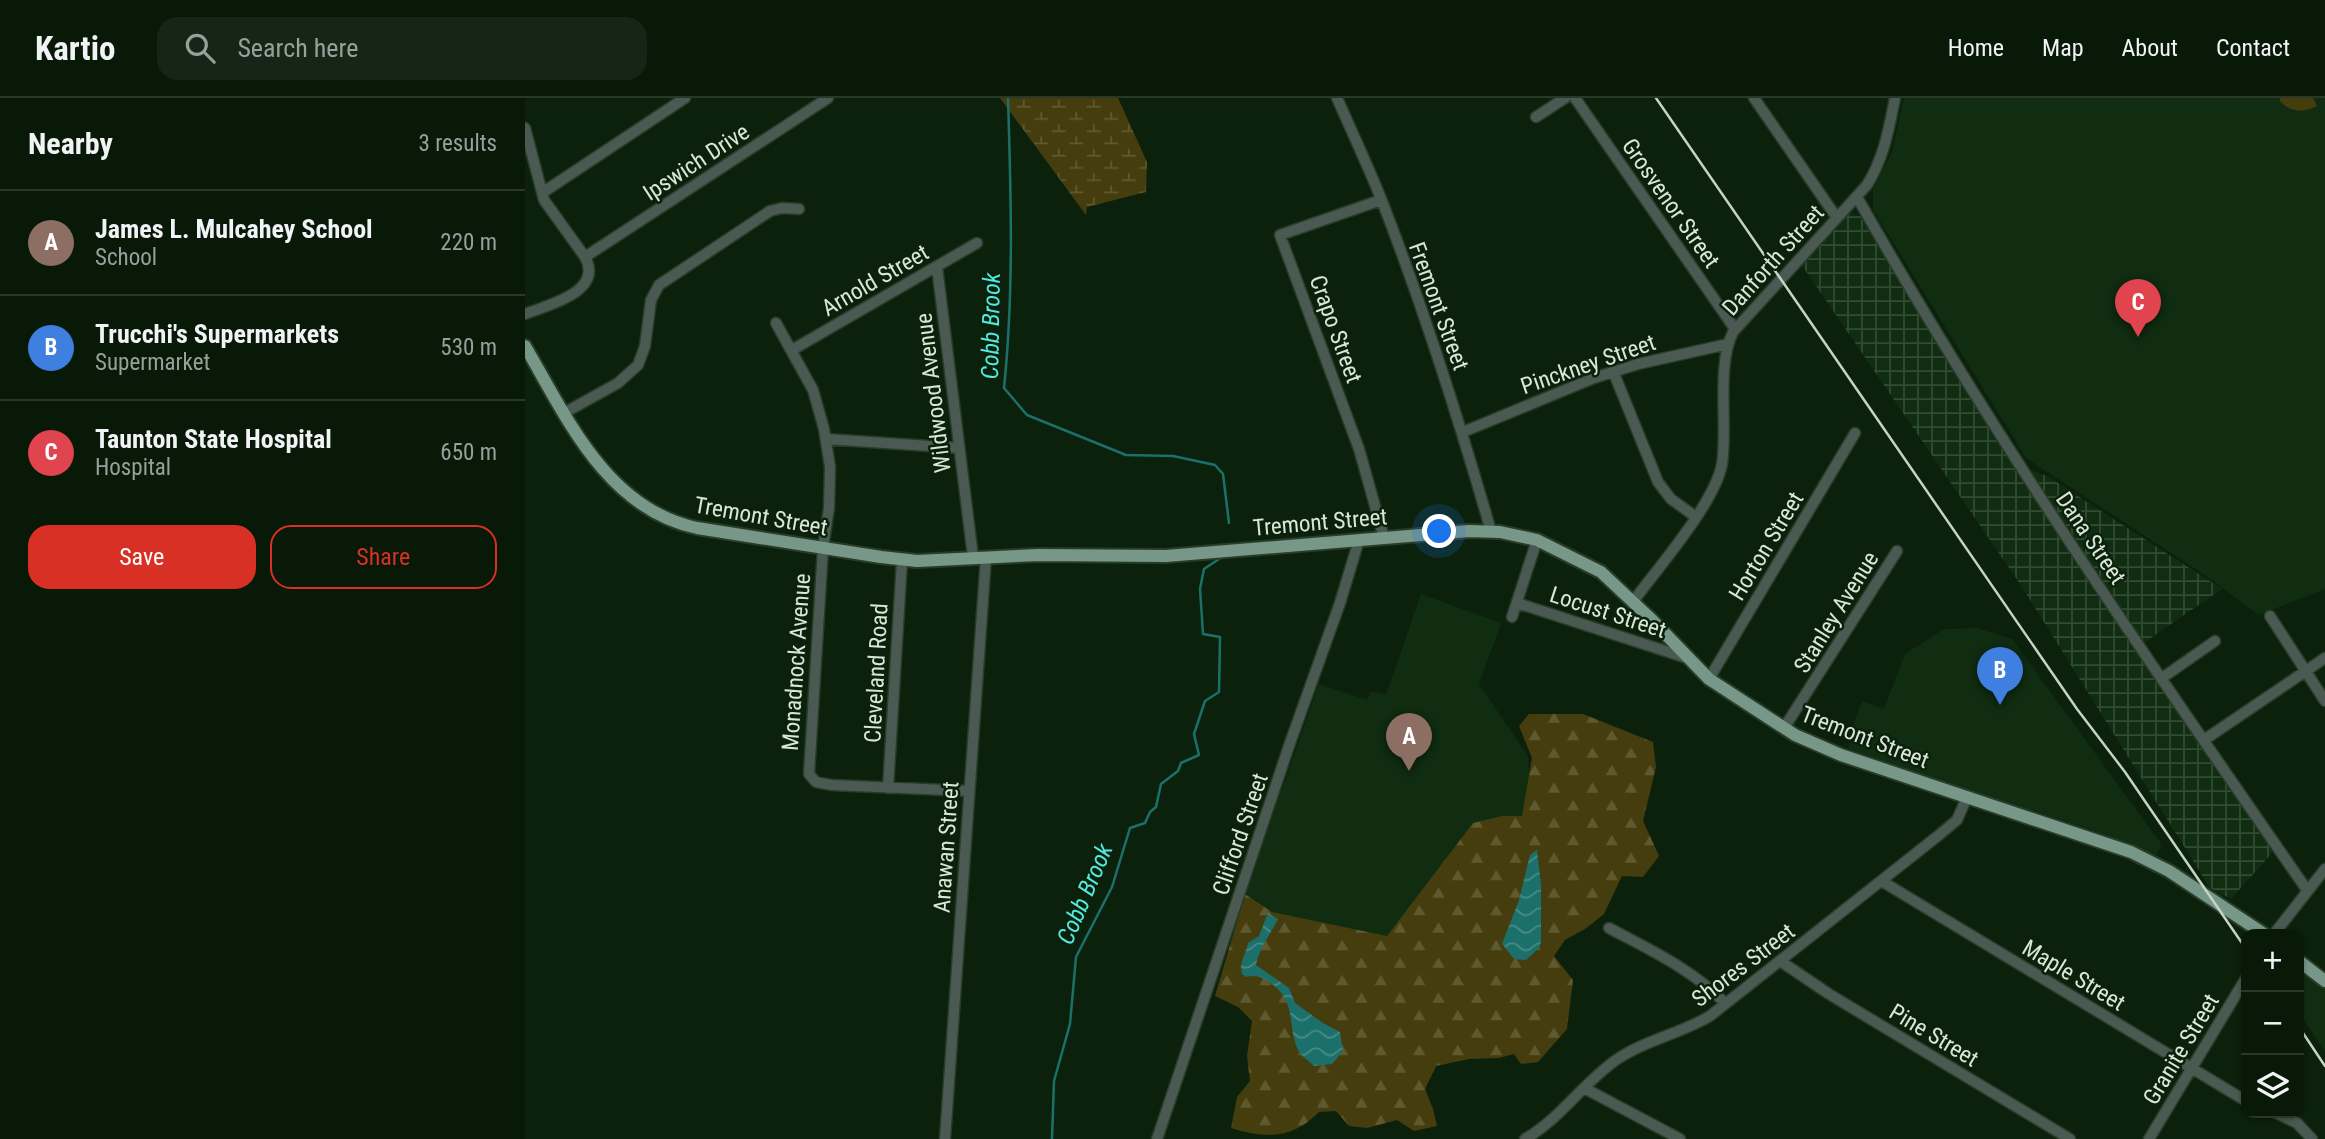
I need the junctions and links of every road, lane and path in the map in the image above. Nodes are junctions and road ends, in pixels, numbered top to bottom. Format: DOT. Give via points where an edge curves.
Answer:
graph roads {
  1 [pos="685,98"];
  2 [pos="1337,98"];
  3 [pos="1565,98"];
  4 [pos="1575,98"];
  5 [pos="1754,98"];
  6 [pos="825,99"];
  7 [pos="1894,99"];
  8 [pos="1537,117"];
  9 [pos="525,128"];
  10 [pos="542,193"];
  11 [pos="1857,197"];
  12 [pos="1381,200"];
  13 [pos="799,209"];
  14 [pos="1837,218"];
  15 [pos="977,243"];
  16 [pos="585,257"];
  17 [pos="937,267"];
  18 [pos="525,314"];
  19 [pos="776,323"];
  20 [pos="1735,330"];
  21 [pos="1728,344"];
  22 [pos="525,346"];
  23 [pos="792,350"];
  24 [pos="1613,371"];
  25 [pos="564,413"];
  26 [pos="1463,432"];
  27 [pos="1856,433"];
  28 [pos="826,439"];
  29 [pos="959,448"];
  30 [pos="1696,517"];
  31 [pos="1491,531"];
  32 [pos="1384,538"];
  33 [pos="1359,540"];
  34 [pos="1537,540"];
  35 [pos="823,548"];
  36 [pos="1897,551"];
  37 [pos="979,557"];
  38 [pos="902,560"];
  39 [pos="1517,603"];
  40 [pos="1632,603"];
  41 [pos="2270,616"];
  42 [pos="1512,617"];
  43 [pos="2215,641"];
  44 [pos="1686,658"];
  45 [pos="2325,658"];
  46 [pos="2305,671"];
  47 [pos="2162,678"];
  48 [pos="1709,679"];
  49 [pos="2325,701"];
  50 [pos="1784,728"];
  51 [pos="2204,740"];
  52 [pos="888,788"];
  53 [pos="969,790"];
  54 [pos="1967,797"];
  55 [pos="2325,869"];
  56 [pos="1883,882"];
  57 [pos="2307,890"];
  58 [pos="1609,928"];
  59 [pos="2256,929"];
  60 [pos="2278,929"];
  61 [pos="1780,961"];
  62 [pos="2304,965"];
  63 [pos="2325,981"];
  64 [pos="2241,986"];
  65 [pos="1725,1003"];
  66 [pos="2192,1069"];
  67 [pos="1584,1088"];
  68 [pos="2241,1098"];
  69 [pos="2286,1118"];
  70 [pos="945,1139"];
  71 [pos="1157,1139"];
  72 [pos="1525,1139"];
  73 [pos="1680,1139"];
  74 [pos="2070,1139"];
  75 [pos="2149,1139"];
  76 [pos="2312,1139"];
  1 -- 10 [label="street"];
  2 -- 12 [label="street, Fremont Street"];
  3 -- 8 [label="street"];
  4 -- 20 [label="street, Grosvenor Street"];
  5 -- 14 [label="street"];
  6 -- 16 [label="street, Ipswich Drive"];
  7 -- 11 [label="street, Danforth Street" via="1877,167"];
  9 -- 10 [label="street"];
  10 -- 16 [label="street"];
  11 -- 14 [label="street, Danforth Street"];
  11 -- 47 [label="street, Dana Street" via="2057,524"];
  12 -- 26 [label="street, Fremont Street"];
  12 -- 32 [label="street, Crapo Street" via="1280,235 1359,449"];
  13 -- 25 [label="street" via="770,211 664,281 651,300 645,346 634,370"];
  14 -- 20 [label="street, Danforth Street"];
  15 -- 17 [label="street, Arnold Street"];
  16 -- 18 [label="street" via="588,274 580,290"];
  17 -- 23 [label="street, Arnold Street"];
  17 -- 29 [label="street, Wildwood Avenue"];
  19 -- 23 [label="street, Monadnock Avenue"];
  20 -- 21 [label="street, Danforth Street"];
  21 -- 24 [label="street, Pinckney Street"];
  21 -- 30 [label="street, Danforth Street" via="1722,463"];
  22 -- 25 [label="main road, Tremont Street"];
  23 -- 28 [label="street, Monadnock Avenue" via="813,390"];
  24 -- 26 [label="street, Pinckney Street"];
  24 -- 30 [label="street" via="1658,482 1671,499"];
  25 -- 35 [label="main road, Tremont Street" via="606,474 661,516 697,528"];
  26 -- 31 [label="street, Fremont Street"];
  27 -- 48 [label="street, Horton Street"];
  28 -- 29 [label="street"];
  28 -- 35 [label="street, Monadnock Avenue" via="830,489"];
  29 -- 37 [label="street, Wildwood Avenue"];
  30 -- 40 [label="street, Danforth Street"];
  31 -- 32 [label="main road, Tremont Street"];
  31 -- 34 [label="main road, Tremont Street"];
  32 -- 33 [label="main road, Tremont Street"];
  33 -- 37 [label="main road, Tremont Street" via="1166,556"];
  33 -- 71 [label="street, Clifford Street"];
  34 -- 39 [label="street"];
  34 -- 40 [label="main road, Tremont Street" via="1601,572"];
  35 -- 38 [label="main road, Tremont Street"];
  35 -- 52 [label="street, Monadnock Avenue" via="810,778 823,784"];
  36 -- 50 [label="street, Stanley Avenue"];
  37 -- 38 [label="main road, Tremont Street"];
  37 -- 53 [label="street, Anawan Street"];
  38 -- 52 [label="street, Cleveland Road"];
  39 -- 42 [label="street"];
  39 -- 44 [label="street, Locust Street"];
  40 -- 44 [label="main road, Tremont Street"];
  41 -- 46 [label="street"];
  43 -- 47 [label="street"];
  44 -- 48 [label="main road, Tremont Street"];
  45 -- 46 [label="street"];
  46 -- 49 [label="street"];
  46 -- 51 [label="street"];
  47 -- 51 [label="street, Dana Street"];
  48 -- 50 [label="main road, Tremont Street"];
  50 -- 54 [label="main road, Tremont Street" via="1841,755"];
  51 -- 57 [label="street, Dana Street"];
  52 -- 53 [label="street"];
  53 -- 70 [label="street, Anawan Street"];
  54 -- 56 [label="street, Shores Street" via="1957,820"];
  54 -- 59 [label="main road, Tremont Street" via="2142,857"];
  55 -- 57 [label="street"];
  56 -- 61 [label="street, Shores Street"];
  56 -- 66 [label="street, Maple Street"];
  57 -- 60 [label="street"];
  58 -- 65 [label="street" via="1678,965"];
  61 -- 65 [label="street, Shores Street"];
  61 -- 74 [label="street, Pine Street"];
  62 -- 63 [label="main road"];
  64 -- 66 [label="street, Granite Street"];
  65 -- 67 [label="street, Shores Street" via="1694,1026 1624,1055"];
  66 -- 68 [label="street, Maple Street"];
  66 -- 75 [label="street, Granite Street"];
  67 -- 72 [label="street, Shores Street"];
  67 -- 73 [label="street"];
  69 -- 76 [label="street"];
}
